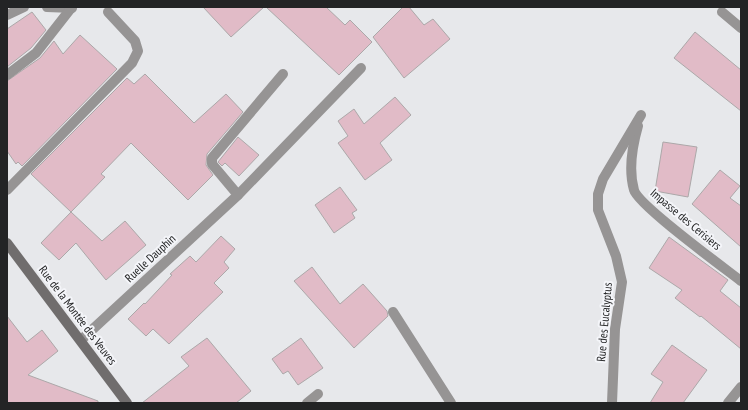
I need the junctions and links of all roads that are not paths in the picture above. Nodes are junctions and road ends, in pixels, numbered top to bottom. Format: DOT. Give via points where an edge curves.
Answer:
graph roads {
  1 [pos="24,7"];
  2 [pos="47,7"];
  3 [pos="72,7"];
  4 [pos="108,12"];
  5 [pos="722,12"];
  6 [pos="7,15"];
  7 [pos="741,28"];
  8 [pos="361,68"];
  9 [pos="283,74"];
  10 [pos="7,75"];
  11 [pos="641,115"];
  12 [pos="7,190"];
  13 [pos="238,195"];
  14 [pos="7,243"];
  15 [pos="741,281"];
  16 [pos="393,312"];
  17 [pos="81,340"];
  18 [pos="741,387"];
  19 [pos="318,394"];
  20 [pos="127,403"];
  21 [pos="307,403"];
  22 [pos="451,403"];
  23 [pos="612,403"];
  24 [pos="728,403"];
  1 -- 6 [label="street"];
  2 -- 3 [label="street"];
  3 -- 10 [label="street" via="36,53"];
  4 -- 12 [label="street" via="135,41 138,51 132,63"];
  5 -- 7 [label="street"];
  8 -- 13 [label="street, Ruelle Dauphin"];
  9 -- 13 [label="street" via="212,158 212,164"];
  11 -- 15 [label="street, Impasse des Cerisiers" via="630,167 634,192 650,209"];
  11 -- 23 [label="street, Rue des Eucalyptus" via="603,179 598,194 598,210 616,256 622,282 615,329"];
  13 -- 17 [label="street, Ruelle Dauphin"];
  14 -- 17 [label="main road, Rue de la Montée des Veuves"];
  16 -- 22 [label="street"];
  17 -- 20 [label="main road, Rue de la Montée des Veuves"];
  18 -- 24 [label="street"];
  19 -- 21 [label="street"];
}
